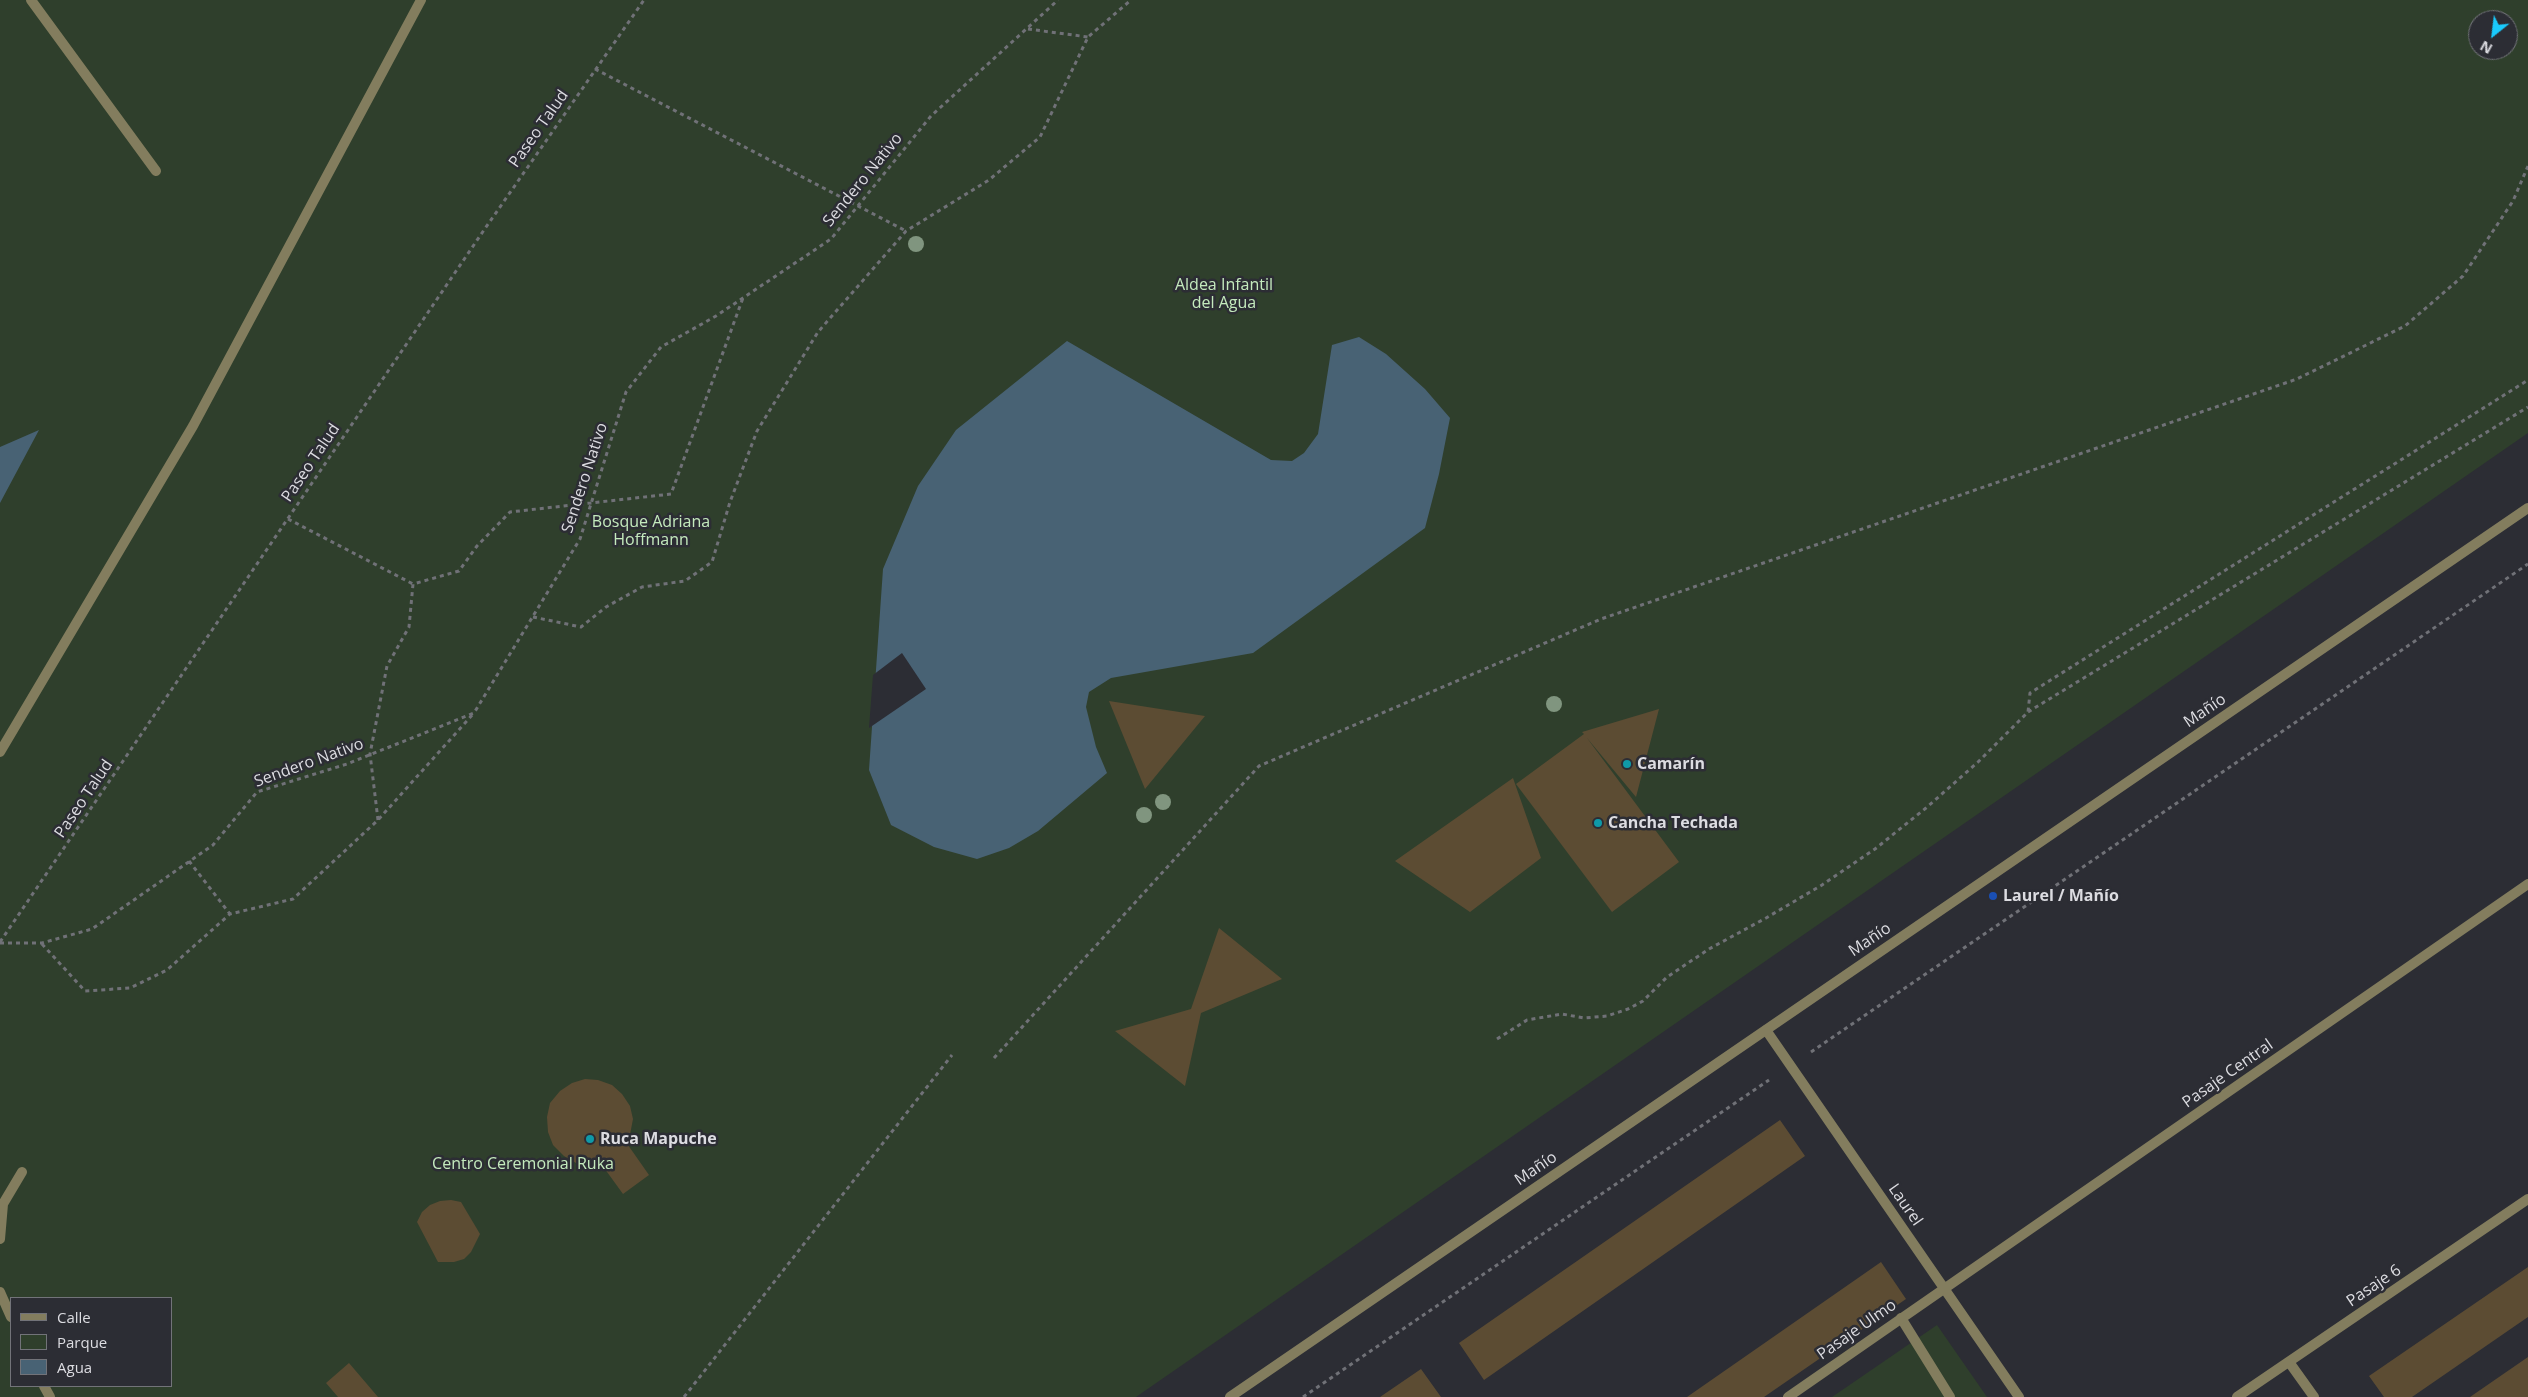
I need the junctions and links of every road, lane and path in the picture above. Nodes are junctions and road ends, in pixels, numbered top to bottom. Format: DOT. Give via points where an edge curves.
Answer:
graph roads {
  1 [pos="31,0"];
  2 [pos="421,0"];
  3 [pos="644,0"];
  4 [pos="1058,0"];
  5 [pos="1131,0"];
  6 [pos="1028,29"];
  7 [pos="1088,37"];
  8 [pos="595,69"];
  9 [pos="2528,166"];
  10 [pos="156,171"];
  11 [pos="858,205"];
  12 [pos="906,231"];
  13 [pos="743,298"];
  14 [pos="2528,380"];
  15 [pos="2528,407"];
  16 [pos="592,503"];
  17 [pos="2528,508"];
  18 [pos="288,519"];
  19 [pos="2528,564"];
  20 [pos="413,584"];
  21 [pos="533,617"];
  22 [pos="2028,712"];
  23 [pos="474,713"];
  24 [pos="0,752"];
  25 [pos="370,754"];
  26 [pos="378,820"];
  27 [pos="189,861"];
  28 [pos="2528,884"];
  29 [pos="230,914"];
  30 [pos="0,943"];
  31 [pos="42,944"];
  32 [pos="1766,1030"];
  33 [pos="1496,1039"];
  34 [pos="952,1055"];
  35 [pos="994,1058"];
  36 [pos="1790,1066"];
  37 [pos="22,1172"];
  38 [pos="2528,1199"];
  39 [pos="0,1239"];
  40 [pos="1944,1288"];
  41 [pos="0,1292"];
  42 [pos="10,1314"];
  43 [pos="1901,1318"];
  44 [pos="2289,1362"];
  45 [pos="684,1397"];
  46 [pos="1230,1397"];
  47 [pos="1303,1397"];
  48 [pos="1788,1397"];
  49 [pos="1950,1397"];
  50 [pos="2019,1397"];
  51 [pos="2238,1397"];
  52 [pos="2314,1397"];
  1 -- 10 [label="street"];
  2 -- 24 [label="street" via="193,426"];
  3 -- 8 [label="path, Paseo Talud"];
  4 -- 6 [label="path, Sendero Nativo"];
  5 -- 7 [label="path"];
  6 -- 7 [label="path"];
  6 -- 11 [label="path, Sendero Nativo" via="931,116"];
  7 -- 12 [label="path" via="1040,137 989,180"];
  8 -- 11 [label="path"];
  8 -- 18 [label="path, Paseo Talud"];
  9 -- 35 [label="path" via="2513,201 2463,276 2405,326 2297,379 1601,619 1259,766"];
  11 -- 12 [label="path"];
  11 -- 13 [label="path, Sendero Nativo" via="831,239"];
  12 -- 21 [label="path" via="818,332 757,431 712,562 685,581 642,587 606,607 581,627"];
  13 -- 16 [label="path, Sendero Nativo" via="662,347 626,392"];
  13 -- 16 [label="path" via="671,494"];
  14 -- 22 [label="path" via="2030,692"];
  15 -- 22 [label="path"];
  16 -- 20 [label="path" via="510,512 477,546 459,571"];
  16 -- 21 [label="path, Sendero Nativo" via="580,539"];
  17 -- 32 [label="street, Mañío"];
  18 -- 20 [label="path"];
  18 -- 30 [label="path, Paseo Talud"];
  19 -- 36 [label="path"];
  20 -- 25 [label="path" via="409,627 387,666"];
  21 -- 23 [label="path, Sendero Nativo"];
  22 -- 33 [label="path" via="1971,768 1875,849 1766,918 1709,948 1667,977 1643,1001 1607,1016 1584,1018 1562,1014 1527,1020"];
  23 -- 25 [label="path, Sendero Nativo"];
  23 -- 26 [label="path"];
  25 -- 26 [label="path"];
  25 -- 27 [label="path, Sendero Nativo" via="257,792 213,844"];
  26 -- 29 [label="path" via="293,899"];
  27 -- 29 [label="path"];
  27 -- 31 [label="path, Sendero Nativo" via="92,929"];
  28 -- 40 [label="street, Pasaje Central"];
  29 -- 31 [label="path" via="168,970 130,988 85,991"];
  30 -- 31 [label="path, Sendero Nativo"];
  32 -- 36 [label="street, Laurel"];
  32 -- 46 [label="street, Mañío"];
  34 -- 45 [label="path"];
  36 -- 40 [label="street, Laurel"];
  36 -- 47 [label="path"];
  37 -- 39 [label="street" via="3,1204"];
  38 -- 44 [label="street, Pasaje 6"];
  40 -- 43 [label="street, Pasaje Ulmo"];
  40 -- 50 [label="street, Laurel"];
  41 -- 42 [label="street"];
  43 -- 48 [label="street, Pasaje Ulmo"];
  43 -- 49 [label="street"];
  44 -- 51 [label="street, Pasaje 6"];
  44 -- 52 [label="street"];
}
